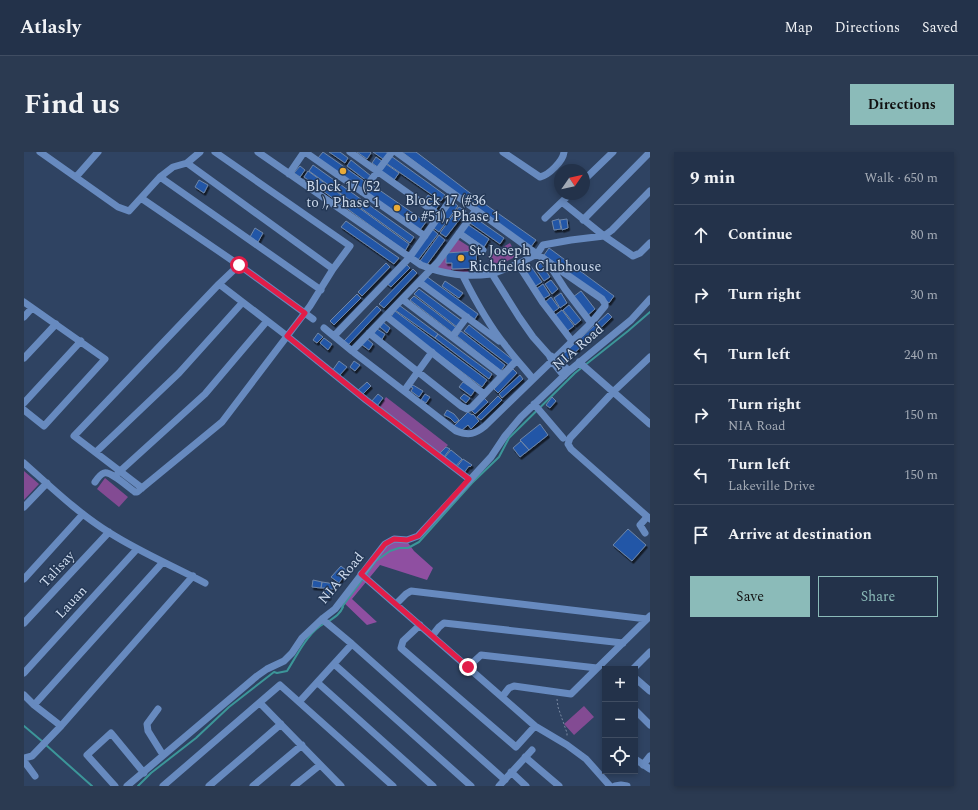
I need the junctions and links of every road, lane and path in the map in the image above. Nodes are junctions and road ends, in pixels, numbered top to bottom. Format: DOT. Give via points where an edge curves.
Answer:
graph roads {
  1 [pos="40,152"];
  2 [pos="98,152"];
  3 [pos="200,152"];
  4 [pos="215,152"];
  5 [pos="305,152"];
  6 [pos="350,152"];
  7 [pos="392,152"];
  8 [pos="396,152"];
  9 [pos="564,152"];
  10 [pos="613,152"];
  11 [pos="650,152"];
  12 [pos="263,153"];
  13 [pos="507,153"];
  14 [pos="187,163"];
  15 [pos="378,172"];
  16 [pos="289,174"];
  17 [pos="590,174"];
  18 [pos="76,177"];
  19 [pos="160,177"];
  20 [pos="650,191"];
  21 [pos="362,192"];
  22 [pos="454,195"];
  23 [pos="141,198"];
  24 [pos="562,202"];
  25 [pos="476,210"];
  26 [pos="439,215"];
  27 [pos="545,218"];
  28 [pos="583,220"];
  29 [pos="459,233"];
  30 [pos="424,236"];
  31 [pos="604,236"];
  32 [pos="650,243"];
  33 [pos="483,250"];
  34 [pos="537,254"];
  35 [pos="409,258"];
  36 [pos="546,261"];
  37 [pos="518,264"];
  38 [pos="239,265"];
  39 [pos="333,269"];
  40 [pos="431,269"];
  41 [pos="492,274"];
  42 [pos="463,276"];
  43 [pos="419,282"];
  44 [pos="219,284"];
  45 [pos="321,290"];
  46 [pos="402,299"];
  47 [pos="650,299"];
  48 [pos="24,302"];
  49 [pos="242,303"];
  50 [pos="32,308"];
  51 [pos="305,313"];
  52 [pos="386,316"];
  53 [pos="24,317"];
  54 [pos="467,317"];
  55 [pos="313,320"];
  56 [pos="267,321"];
  57 [pos="591,323"];
  58 [pos="56,324"];
  59 [pos="324,328"];
  60 [pos="369,334"];
  61 [pos="287,336"];
  62 [pos="334,336"];
  63 [pos="452,337"];
  64 [pos="81,341"];
  65 [pos="572,341"];
  66 [pos="505,345"];
  67 [pos="352,351"];
  68 [pos="432,352"];
  69 [pos="650,357"];
  70 [pos="24,358"];
  71 [pos="552,358"];
  72 [pos="517,360"];
  73 [pos="579,362"];
  74 [pos="418,372"];
  75 [pos="566,374"];
  76 [pos="502,375"];
  77 [pos="533,379"];
  78 [pos="404,391"];
  79 [pos="614,391"];
  80 [pos="484,394"];
  81 [pos="24,403"];
  82 [pos="534,404"];
  83 [pos="24,410"];
  84 [pos="650,424"];
  85 [pos="563,438"];
  86 [pos="96,452"];
  87 [pos="24,463"];
  88 [pos="120,471"];
  89 [pos="115,477"];
  90 [pos="469,479"];
  91 [pos="95,482"];
  92 [pos="47,483"];
  93 [pos="142,488"];
  94 [pos="24,508"];
  95 [pos="84,514"];
  96 [pos="649,518"];
  97 [pos="109,532"];
  98 [pos="645,533"];
  99 [pos="137,549"];
  100 [pos="163,562"];
  101 [pos="361,574"];
  102 [pos="193,576"];
  103 [pos="24,579"];
  104 [pos="205,583"];
  105 [pos="396,604"];
  106 [pos="649,618"];
  107 [pos="324,621"];
  108 [pos="24,623"];
  109 [pos="420,625"];
  110 [pos="432,636"];
  111 [pos="623,643"];
  112 [pos="352,644"];
  113 [pos="649,656"];
  114 [pos="334,664"];
  115 [pos="637,666"];
  116 [pos="468,667"];
  117 [pos="597,668"];
  118 [pos="24,673"];
  119 [pos="638,681"];
  120 [pos="318,683"];
  121 [pos="556,692"];
  122 [pos="650,692"];
  123 [pos="24,695"];
  124 [pos="502,697"];
  125 [pos="300,701"];
  126 [pos="260,703"];
  127 [pos="34,705"];
  128 [pos="158,709"];
  129 [pos="638,713"];
  130 [pos="281,724"];
  131 [pos="650,725"];
  132 [pos="61,726"];
  133 [pos="535,726"];
  134 [pos="302,745"];
  135 [pos="567,745"];
  136 [pos="532,750"];
  137 [pos="163,755"];
  138 [pos="650,756"];
  139 [pos="525,757"];
  140 [pos="24,758"];
  141 [pos="24,761"];
  142 [pos="638,761"];
  143 [pos="320,764"];
  144 [pos="647,767"];
  145 [pos="511,772"];
  146 [pos="144,773"];
  147 [pos="35,776"];
  148 [pos="505,780"];
  149 [pos="115,786"];
  150 [pos="127,786"];
  151 [pos="163,786"];
  152 [pos="208,786"];
  153 [pos="253,786"];
  154 [pos="294,786"];
  155 [pos="340,786"];
  156 [pos="393,786"];
  157 [pos="433,786"];
  158 [pos="471,786"];
  159 [pos="499,786"];
  160 [pos="526,786"];
  161 [pos="559,786"];
  162 [pos="610,786"];
  163 [pos="615,786"];
  164 [pos="627,786"];
  1 -- 18 [label="street"];
  2 -- 18 [label="street"];
  3 -- 14 [label="street"];
  4 -- 39 [label="street" via="350,246"];
  5 -- 16 [label="street"];
  5 -- 21 [label="street"];
  6 -- 15 [label="street"];
  7 -- 15 [label="street"];
  8 -- 22 [label="street"];
  9 -- 13 [label="street" via="563,157 545,176 540,177"];
  10 -- 17 [label="street"];
  11 -- 28 [label="street"];
  12 -- 16 [label="street"];
  14 -- 19 [label="street" via="173,167"];
  14 -- 39 [label="street"];
  15 -- 21 [label="street"];
  15 -- 26 [label="street"];
  16 -- 35 [label="street"];
  18 -- 23 [label="street" via="118,207 129,211"];
  19 -- 23 [label="street"];
  19 -- 45 [label="street"];
  20 -- 31 [label="street"];
  21 -- 30 [label="street"];
  22 -- 25 [label="street"];
  22 -- 26 [label="street"];
  23 -- 38 [label="street"];
  24 -- 27 [label="street"];
  24 -- 28 [label="street"];
  25 -- 29 [label="street"];
  25 -- 34 [label="street"];
  26 -- 30 [label="street"];
  28 -- 31 [label="street"];
  29 -- 33 [label="street"];
  29 -- 40 [label="street"];
  30 -- 35 [label="street"];
  31 -- 32 [label="street" via="633,256"];
  31 -- 34 [label="street" via="543,245"];
  34 -- 36 [label="street"];
  34 -- 37 [label="street"];
  35 -- 40 [label="street"];
  35 -- 62 [label="street"];
  36 -- 57 [label="street"];
  36 -- 57 [label="street" via="604,302 605,306"];
  37 -- 41 [label="street"];
  37 -- 65 [label="street"];
  38 -- 44 [label="street"];
  38 -- 51 [label="street"];
  39 -- 45 [label="street"];
  40 -- 42 [label="street"];
  40 -- 43 [label="street"];
  41 -- 42 [label="street"];
  41 -- 71 [label="street" via="533,337"];
  42 -- 66 [label="street" via="474,298"];
  43 -- 46 [label="street"];
  43 -- 54 [label="street"];
  44 -- 49 [label="street"];
  44 -- 86 [label="street" via="74,436"];
  45 -- 51 [label="street"];
  46 -- 52 [label="street"];
  46 -- 63 [label="street"];
  47 -- 73 [label="street, NIA Road" via="631,320"];
  48 -- 50 [label="street"];
  49 -- 56 [label="street"];
  49 -- 86 [label="street" via="179,373"];
  50 -- 53 [label="street"];
  50 -- 58 [label="street"];
  51 -- 55 [label="street"];
  51 -- 61 [label="street"];
  52 -- 60 [label="street"];
  52 -- 68 [label="street"];
  54 -- 63 [label="street"];
  54 -- 66 [label="street"];
  56 -- 61 [label="street"];
  56 -- 88 [label="street" via="204,394"];
  57 -- 65 [label="street"];
  58 -- 64 [label="street"];
  58 -- 70 [label="street"];
  59 -- 62 [label="street"];
  60 -- 67 [label="street"];
  60 -- 74 [label="street"];
  61 -- 90 [label="street"];
  61 -- 93 [label="street" via="222,422"];
  62 -- 67 [label="street"];
  63 -- 76 [label="street"];
  64 -- 81 [label="street"];
  64 -- 83 [label="street" via="105,359 44,426"];
  65 -- 71 [label="street"];
  66 -- 72 [label="street"];
  67 -- 78 [label="street"];
  68 -- 74 [label="street"];
  68 -- 80 [label="street"];
  69 -- 79 [label="street"];
  71 -- 75 [label="street"];
  71 -- 77 [label="street"];
  72 -- 76 [label="street"];
  72 -- 77 [label="street"];
  73 -- 75 [label="street, NIA Road"];
  73 -- 79 [label="street"];
  74 -- 78 [label="street"];
  74 -- 80 [label="street" via="467,409"];
  75 -- 82 [label="street, NIA Road"];
  76 -- 80 [label="street"];
  77 -- 78 [label="street" via="485,426 472,434 456,431"];
  79 -- 84 [label="street"];
  79 -- 96 [label="street" via="570,438 568,444"];
  82 -- 85 [label="street"];
  82 -- 90 [label="street, NIA Road" via="505,436 491,457"];
  86 -- 88 [label="street"];
  87 -- 92 [label="street"];
  88 -- 89 [label="street"];
  88 -- 93 [label="street"];
  89 -- 91 [label="street" via="103,473"];
  89 -- 93 [label="street" via="135,492"];
  90 -- 101 [label="street, NIA Road" via="418,536 407,540 394,539 385,544"];
  92 -- 94 [label="street"];
  92 -- 95 [label="street"];
  95 -- 97 [label="street"];
  95 -- 103 [label="street"];
  96 -- 98 [label="street" via="640,526"];
  97 -- 99 [label="street"];
  97 -- 108 [label="street, Talisay"];
  99 -- 100 [label="street"];
  99 -- 118 [label="street, Lauan"];
  100 -- 102 [label="street"];
  100 -- 127 [label="street"];
  101 -- 105 [label="street"];
  101 -- 107 [label="street, NIA Road"];
  102 -- 104 [label="street"];
  102 -- 132 [label="street"];
  105 -- 106 [label="street" via="411,591"];
  105 -- 109 [label="street"];
  106 -- 111 [label="street"];
  107 -- 112 [label="street"];
  107 -- 137 [label="street, NIA Road" via="302,638 284,661 257,676"];
  109 -- 110 [label="street"];
  109 -- 133 [label="street" via="403,641 401,648 516,747"];
  110 -- 111 [label="street" via="444,623"];
  110 -- 116 [label="street"];
  111 -- 117 [label="street"];
  112 -- 114 [label="street"];
  112 -- 148 [label="street"];
  113 -- 115 [label="street"];
  114 -- 120 [label="street"];
  114 -- 158 [label="street"];
  116 -- 117 [label="street" via="481,656"];
  116 -- 124 [label="street"];
  117 -- 121 [label="street" via="571,694"];
  119 -- 122 [label="street"];
  120 -- 125 [label="street"];
  120 -- 157 [label="street"];
  121 -- 124 [label="street" via="514,686"];
  121 -- 135 [label="path" via="567,733"];
  123 -- 127 [label="street"];
  124 -- 133 [label="street"];
  125 -- 126 [label="street" via="280,685"];
  125 -- 156 [label="street"];
  126 -- 130 [label="street"];
  126 -- 151 [label="street"];
  127 -- 132 [label="street"];
  128 -- 137 [label="street" via="148,724 148,731"];
  129 -- 131 [label="street"];
  130 -- 134 [label="street"];
  130 -- 152 [label="street"];
  132 -- 140 [label="street" via="32,756"];
  133 -- 135 [label="street"];
  134 -- 143 [label="street"];
  134 -- 153 [label="street"];
  135 -- 162 [label="street" via="586,759"];
  136 -- 139 [label="street"];
  137 -- 146 [label="street, NIA Road"];
  138 -- 144 [label="street"];
  139 -- 145 [label="street"];
  139 -- 161 [label="street"];
  141 -- 147 [label="street"];
  142 -- 144 [label="street"];
  143 -- 154 [label="street"];
  143 -- 155 [label="street"];
  145 -- 148 [label="street"];
  145 -- 160 [label="street"];
  146 -- 149 [label="street" via="111,733 87,755"];
  146 -- 150 [label="street, NIA Road"];
  148 -- 159 [label="street"];
  163 -- 164 [label="street"];
}
